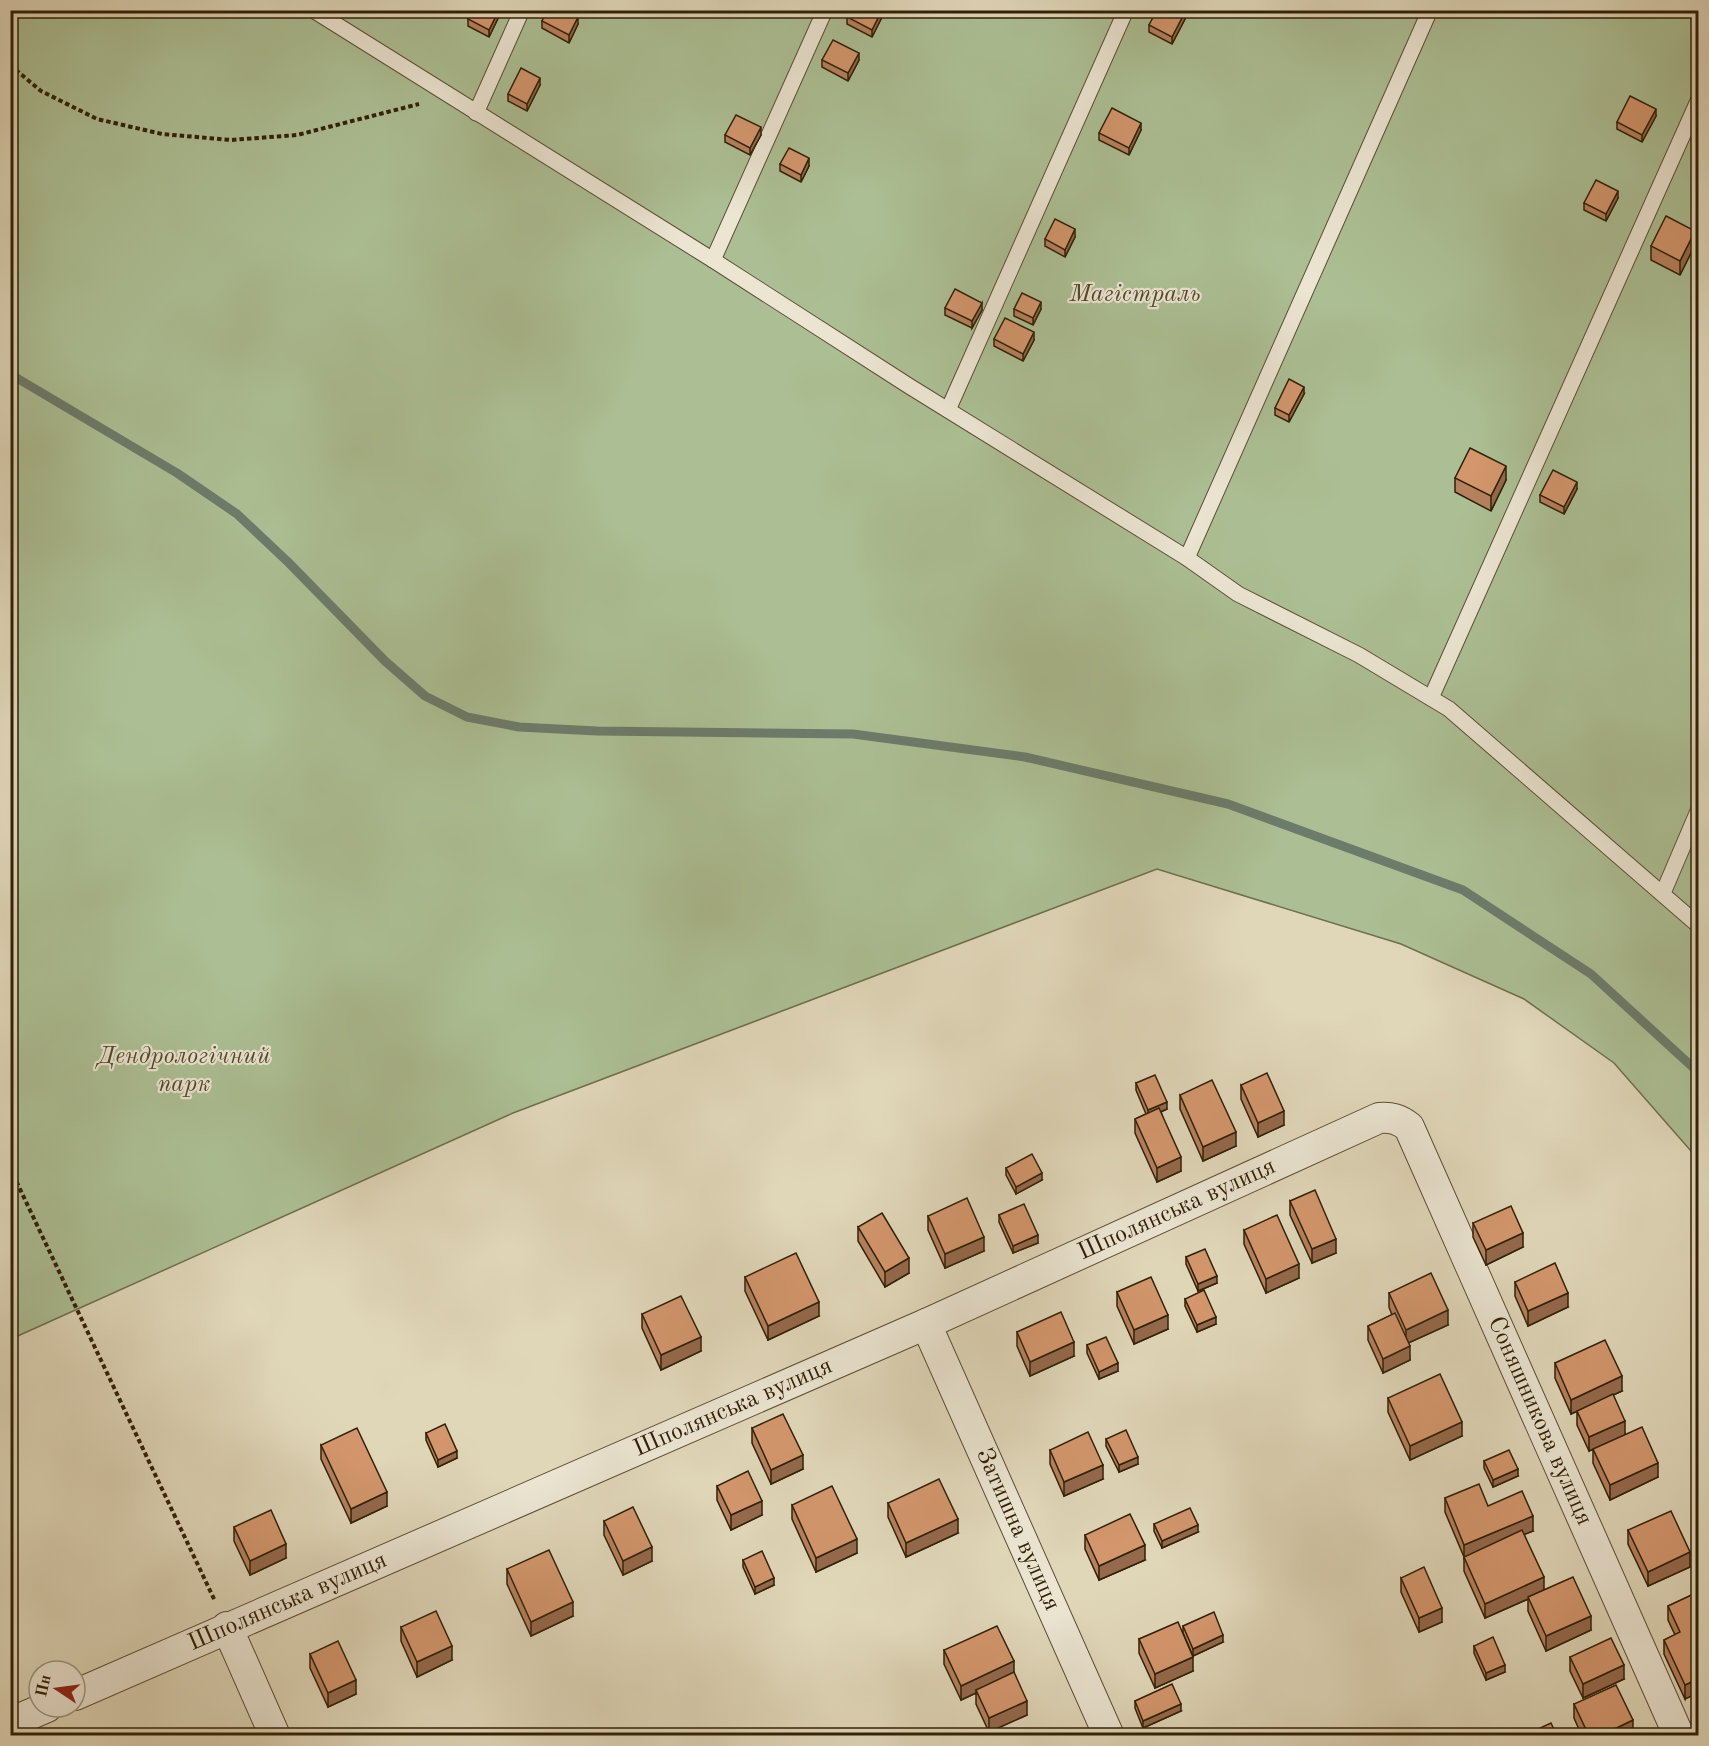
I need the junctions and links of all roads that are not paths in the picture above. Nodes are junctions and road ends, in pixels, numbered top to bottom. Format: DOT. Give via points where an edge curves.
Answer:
graph roads {
  1 [pos="313,10"];
  2 [pos="522,10"];
  3 [pos="825,10"];
  4 [pos="1126,10"];
  5 [pos="1431,10"];
  6 [pos="1698,100"];
  7 [pos="476,113"];
  8 [pos="713,260"];
  9 [pos="948,410"];
  10 [pos="1187,558"];
  11 [pos="1431,698"];
  12 [pos="1698,812"];
  13 [pos="1663,893"];
  14 [pos="1698,925"];
  15 [pos="1389,1117"];
  16 [pos="926,1324"];
  17 [pos="227,1627"];
  18 [pos="87,1690"];
  19 [pos="27,1716"];
  20 [pos="10,1723"];
  21 [pos="275,1736"];
  22 [pos="1109,1736"];
  23 [pos="1679,1736"];
  1 -- 7 [label="lane"];
  2 -- 7 [label="lane"];
  3 -- 8 [label="lane"];
  4 -- 9 [label="lane"];
  5 -- 10 [label="lane"];
  6 -- 11 [label="lane"];
  7 -- 8 [label="lane"];
  8 -- 9 [label="lane"];
  9 -- 10 [label="lane"];
  10 -- 11 [label="lane" via="1238,594 1359,655"];
  11 -- 13 [label="lane" via="1449,709"];
  12 -- 13 [label="lane"];
  13 -- 14 [label="lane"];
  15 -- 16 [label="street, Шполянська вулиця" via="1379,1118"];
  15 -- 23 [label="street, Соняшникова вулиця" via="1409,1127"];
  16 -- 17 [label="street, Шполянська вулиця"];
  16 -- 22 [label="street, Затишна вулиця"];
  17 -- 18 [label="street, Шполянська вулиця"];
  17 -- 21 [label="street"];
  19 -- 20 [label="street"];
}
